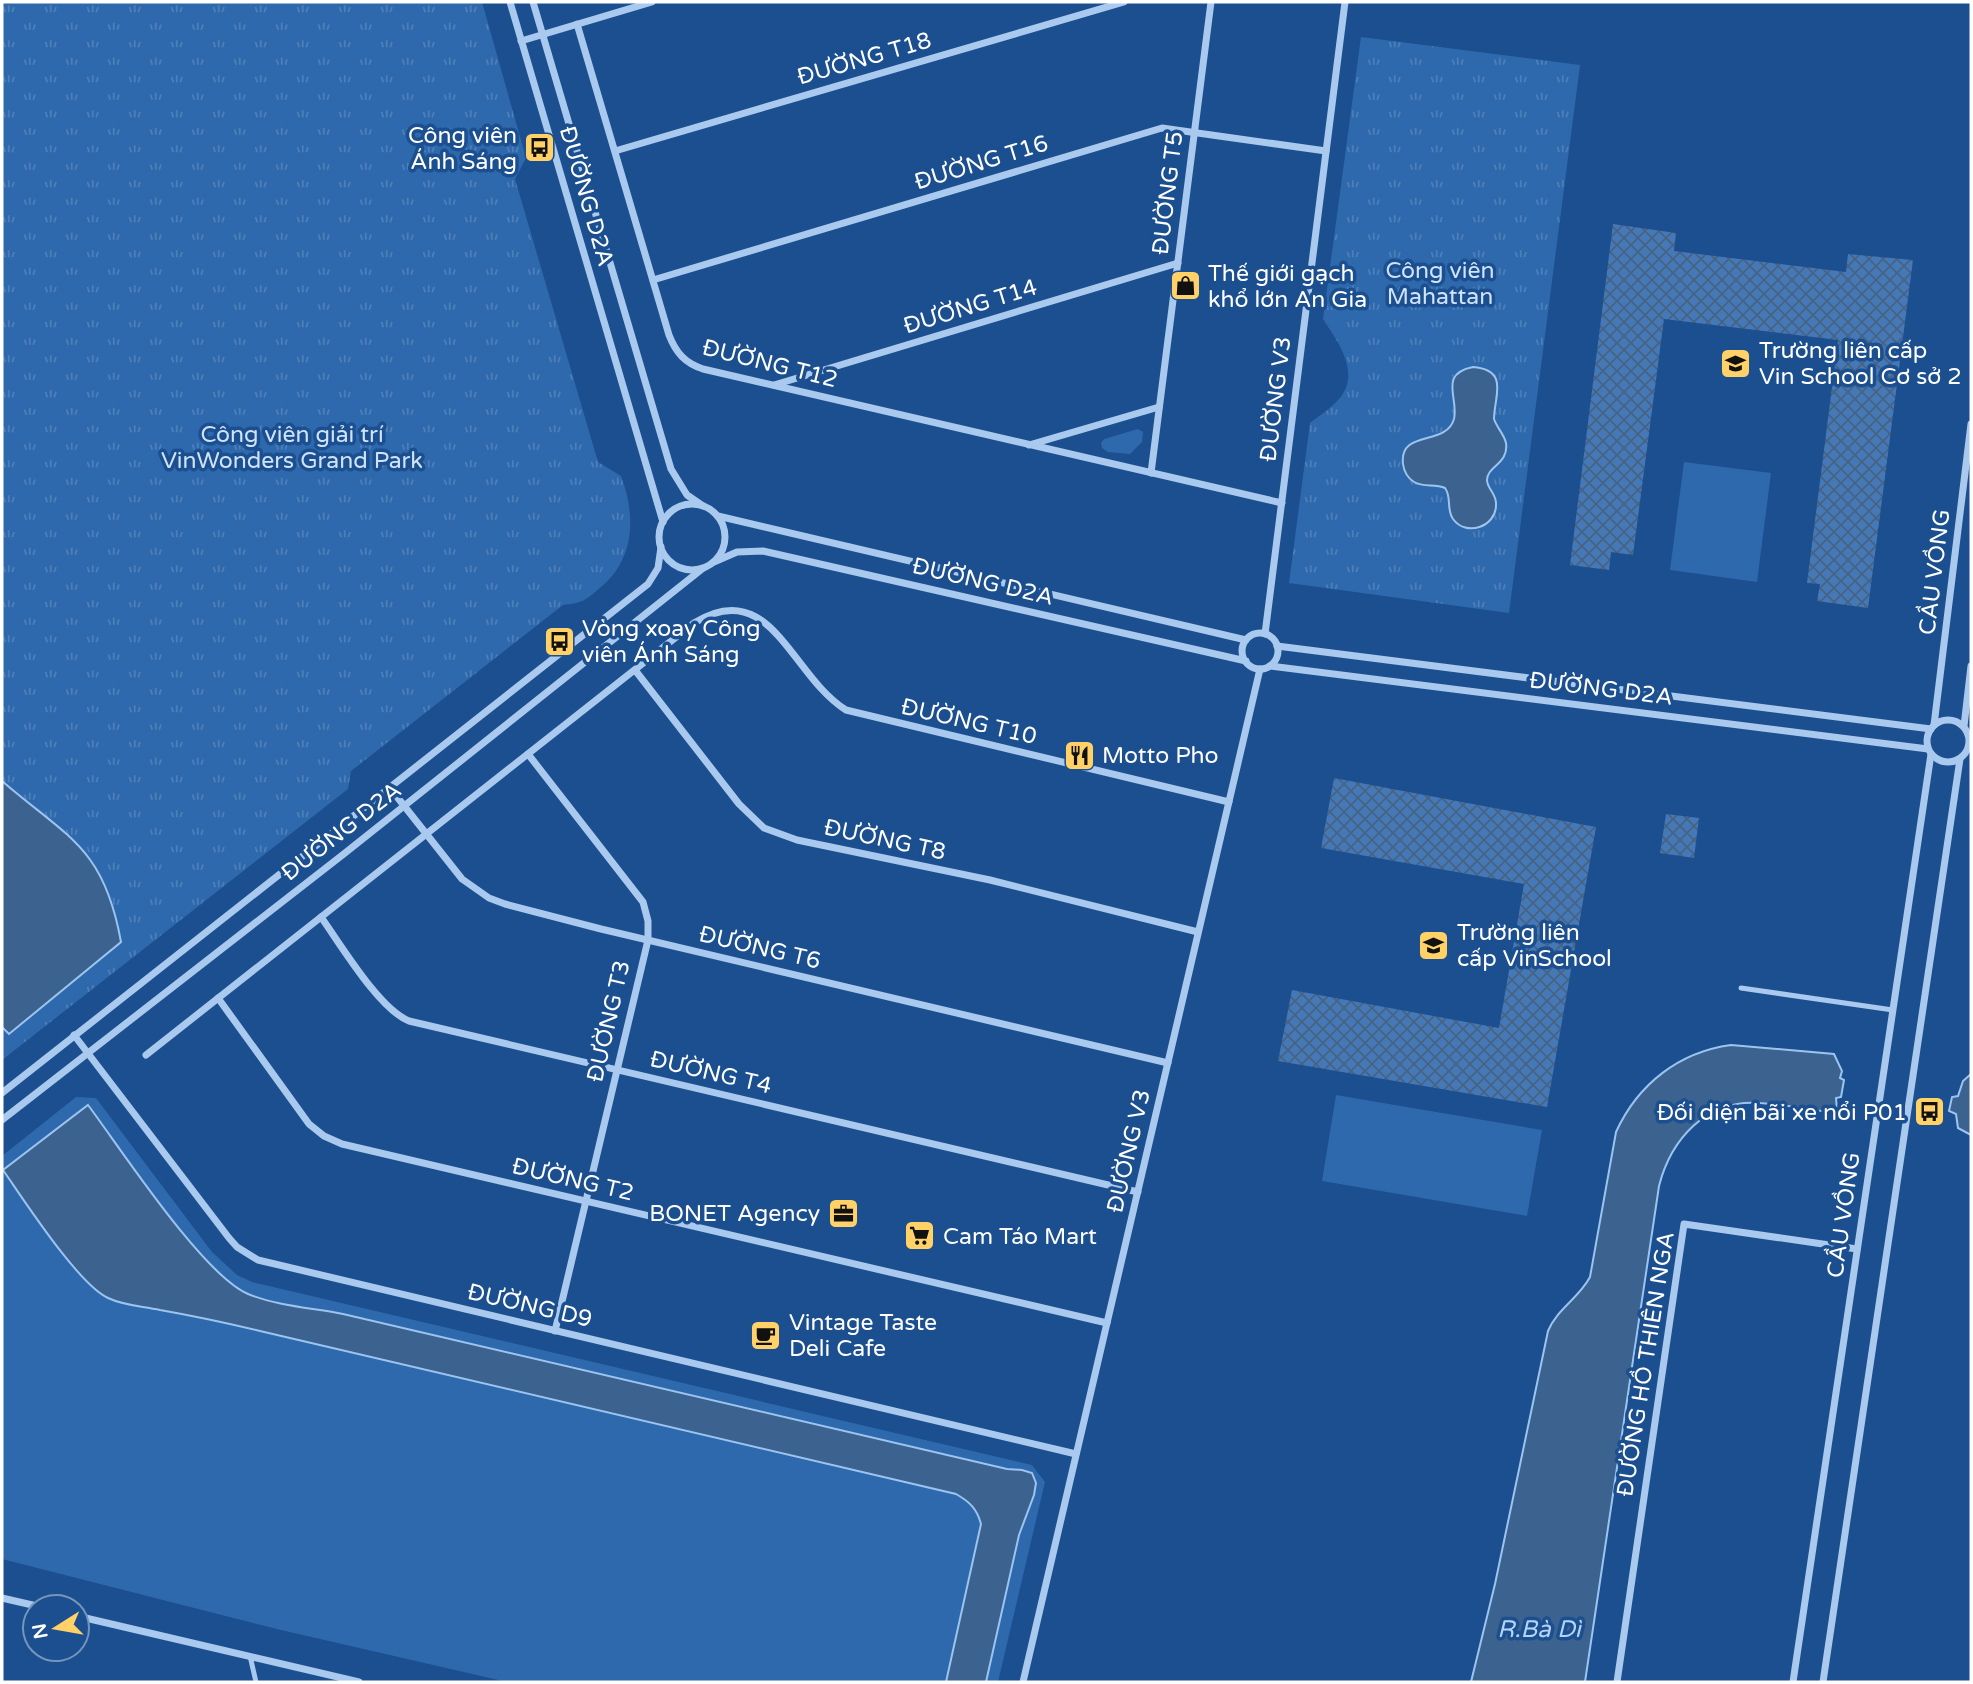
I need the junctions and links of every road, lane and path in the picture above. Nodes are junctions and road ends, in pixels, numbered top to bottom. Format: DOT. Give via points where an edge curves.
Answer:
graph roads {
  1 [pos="510,2"];
  2 [pos="533,2"];
  3 [pos="652,2"];
  4 [pos="1124,2"];
  5 [pos="1211,2"];
  6 [pos="1345,2"];
  7 [pos="577,24"];
  8 [pos="543,34"];
  9 [pos="521,41"];
  10 [pos="1194,133"];
  11 [pos="615,151"];
  12 [pos="1326,151"];
  13 [pos="1178,263"];
  14 [pos="653,279"];
  15 [pos="773,386"];
  16 [pos="1159,407"];
  17 [pos="1971,424"];
  18 [pos="1028,445"];
  19 [pos="1151,473"];
  20 [pos="1282,503"];
  21 [pos="703,506"];
  22 [pos="718,516"];
  23 [pos="663,522"];
  24 [pos="661,547"];
  25 [pos="714,562"];
  26 [pos="702,569"];
  27 [pos="1265,634"];
  28 [pos="1246,640"];
  29 [pos="1277,646"];
  30 [pos="1246,661"];
  31 [pos="1270,666"];
  32 [pos="1971,666"];
  33 [pos="1260,668"];
  34 [pos="635,670"];
  35 [pos="1933,727"];
  36 [pos="1967,730"];
  37 [pos="1929,752"];
  38 [pos="1969,752"];
  39 [pos="528,754"];
  40 [pos="1960,759"];
  41 [pos="390,788"];
  42 [pos="1228,802"];
  43 [pos="404,806"];
  44 [pos="425,835"];
  45 [pos="321,917"];
  46 [pos="1198,932"];
  47 [pos="648,940"];
  48 [pos="1741,988"];
  49 [pos="218,998"];
  50 [pos="1893,1010"];
  51 [pos="74,1035"];
  52 [pos="88,1053"];
  53 [pos="146,1055"];
  54 [pos="1168,1063"];
  55 [pos="616,1070"];
  56 [pos="2,1093"];
  57 [pos="2,1120"];
  58 [pos="1138,1192"];
  59 [pos="586,1202"];
  60 [pos="1857,1249"];
  61 [pos="1107,1323"];
  62 [pos="555,1331"];
  63 [pos="1076,1454"];
  64 [pos="2,1598"];
  65 [pos="21,1602"];
  66 [pos="91,1619"];
  67 [pos="250,1656"];
  68 [pos="331,1679"];
  69 [pos="256,1682"];
  70 [pos="359,1682"];
  71 [pos="1023,1682"];
  72 [pos="1617,1682"];
  73 [pos="1793,1682"];
  74 [pos="1823,1682"];
  1 -- 9 [label="street, ĐƯỜNG D2A"];
  2 -- 8 [label="street, ĐƯỜNG D2A"];
  3 -- 7 [label="street"];
  4 -- 11 [label="street, ĐƯỜNG T18"];
  5 -- 10 [label="street, ĐƯỜNG T5"];
  6 -- 12 [label="street, ĐƯỜNG V3"];
  7 -- 8 [label="street"];
  7 -- 11 [label="street, ĐƯỜNG T12"];
  8 -- 9 [label="street"];
  8 -- 21 [label="street, ĐƯỜNG D2A" via="671,469 687,495"];
  9 -- 23 [label="street, ĐƯỜNG D2A"];
  10 -- 12 [label="street, ĐƯỜNG T16"];
  10 -- 13 [label="street, ĐƯỜNG T5"];
  10 -- 14 [label="street, ĐƯỜNG T16" via="1162,128"];
  11 -- 14 [label="street, ĐƯỜNG T12"];
  12 -- 20 [label="street, ĐƯỜNG V3"];
  13 -- 15 [label="street, ĐƯỜNG T14"];
  13 -- 16 [label="street, ĐƯỜNG T5"];
  14 -- 15 [label="street, ĐƯỜNG T12" via="673,345 686,361"];
  15 -- 18 [label="street, ĐƯỜNG T12"];
  16 -- 18 [label="street, ĐƯỜNG T12"];
  16 -- 19 [label="street, ĐƯỜNG T5"];
  17 -- 35 [label="street, CẦU VỒNG"];
  18 -- 19 [label="street, ĐƯỜNG T12"];
  19 -- 20 [label="street, ĐƯỜNG T12"];
  20 -- 27 [label="street, ĐƯỜNG V3"];
  21 -- 22 [label="street"];
  21 -- 23 [label="street" via="678,507"];
  22 -- 25 [label="street" via="725,542"];
  22 -- 28 [label="street, ĐƯỜNG D2A"];
  23 -- 24 [label="street"];
  24 -- 26 [label="street" via="679,567"];
  24 -- 41 [label="street, ĐƯỜNG D2A" via="658,568 648,584"];
  25 -- 26 [label="street"];
  25 -- 30 [label="street, ĐƯỜNG D2A" via="737,552 763,551"];
  26 -- 43 [label="street, ĐƯỜNG D2A"];
  27 -- 28 [label="street" via="1255,633"];
  27 -- 29 [label="street"];
  28 -- 30 [label="street" via="1242,650"];
  29 -- 31 [label="street" via="1277,657"];
  29 -- 35 [label="street, ĐƯỜNG D2A"];
  30 -- 33 [label="street"];
  31 -- 33 [label="street"];
  31 -- 37 [label="street, ĐƯỜNG D2A"];
  32 -- 36 [label="street"];
  33 -- 42 [label="street, ĐƯỜNG V3"];
  34 -- 39 [label="street"];
  34 -- 42 [label="street, ĐƯỜNG T10" via="704,617 716,611 740,610 762,618 820,689 846,710"];
  34 -- 46 [label="street, ĐƯỜNG T8" via="738,804 764,828 797,840 990,880"];
  35 -- 36 [label="street" via="1951,720"];
  35 -- 37 [label="street" via="1927,737"];
  36 -- 38 [label="street"];
  37 -- 40 [label="street" via="1946,763"];
  37 -- 50 [label="street, CẦU VỒNG"];
  38 -- 40 [label="street"];
  39 -- 44 [label="street"];
  39 -- 47 [label="street, ĐƯỜNG T3" via="643,902"];
  40 -- 74 [label="street"];
  41 -- 43 [label="street, ĐƯỜNG T6"];
  41 -- 51 [label="street, ĐƯỜNG D2A"];
  42 -- 46 [label="street, ĐƯỜNG V3"];
  43 -- 44 [label="street, ĐƯỜNG T6"];
  43 -- 52 [label="street, ĐƯỜNG D2A"];
  44 -- 45 [label="street"];
  44 -- 47 [label="street, ĐƯỜNG T6" via="461,879 489,898 520,910"];
  45 -- 49 [label="street"];
  45 -- 55 [label="street, ĐƯỜNG T4" via="385,1004 400,1017"];
  46 -- 54 [label="street, ĐƯỜNG V3"];
  47 -- 54 [label="street, ĐƯỜNG T6"];
  47 -- 55 [label="street, ĐƯỜNG T3"];
  48 -- 50 [label="lane"];
  49 -- 53 [label="street"];
  49 -- 59 [label="street, ĐƯỜNG T2" via="309,1125 324,1136"];
  50 -- 60 [label="street, CẦU VỒNG"];
  51 -- 52 [label="street, ĐƯỜNG D9"];
  51 -- 56 [label="street, ĐƯỜNG D2A"];
  52 -- 57 [label="street, ĐƯỜNG D2A"];
  52 -- 62 [label="street, ĐƯỜNG D9" via="229,1238 247,1253 271,1264"];
  54 -- 58 [label="street, ĐƯỜNG V3"];
  55 -- 58 [label="street, ĐƯỜNG T4"];
  55 -- 59 [label="street, ĐƯỜNG T3"];
  58 -- 61 [label="street, ĐƯỜNG V3"];
  59 -- 61 [label="street, ĐƯỜNG T2"];
  59 -- 62 [label="street, ĐƯỜNG T3"];
  60 -- 72 [label="street, ĐƯỜNG HỒ THIÊN NGA" via="1684,1224"];
  60 -- 73 [label="street, CẦU VỒNG"];
  61 -- 63 [label="street, ĐƯỜNG V3"];
  62 -- 63 [label="street, ĐƯỜNG D9"];
  63 -- 71 [label="street, ĐƯỜNG V3"];
  64 -- 65 [label="street"];
  66 -- 67 [label="street"];
  67 -- 68 [label="street"];
  67 -- 69 [label="lane"];
  68 -- 70 [label="street"];
}
